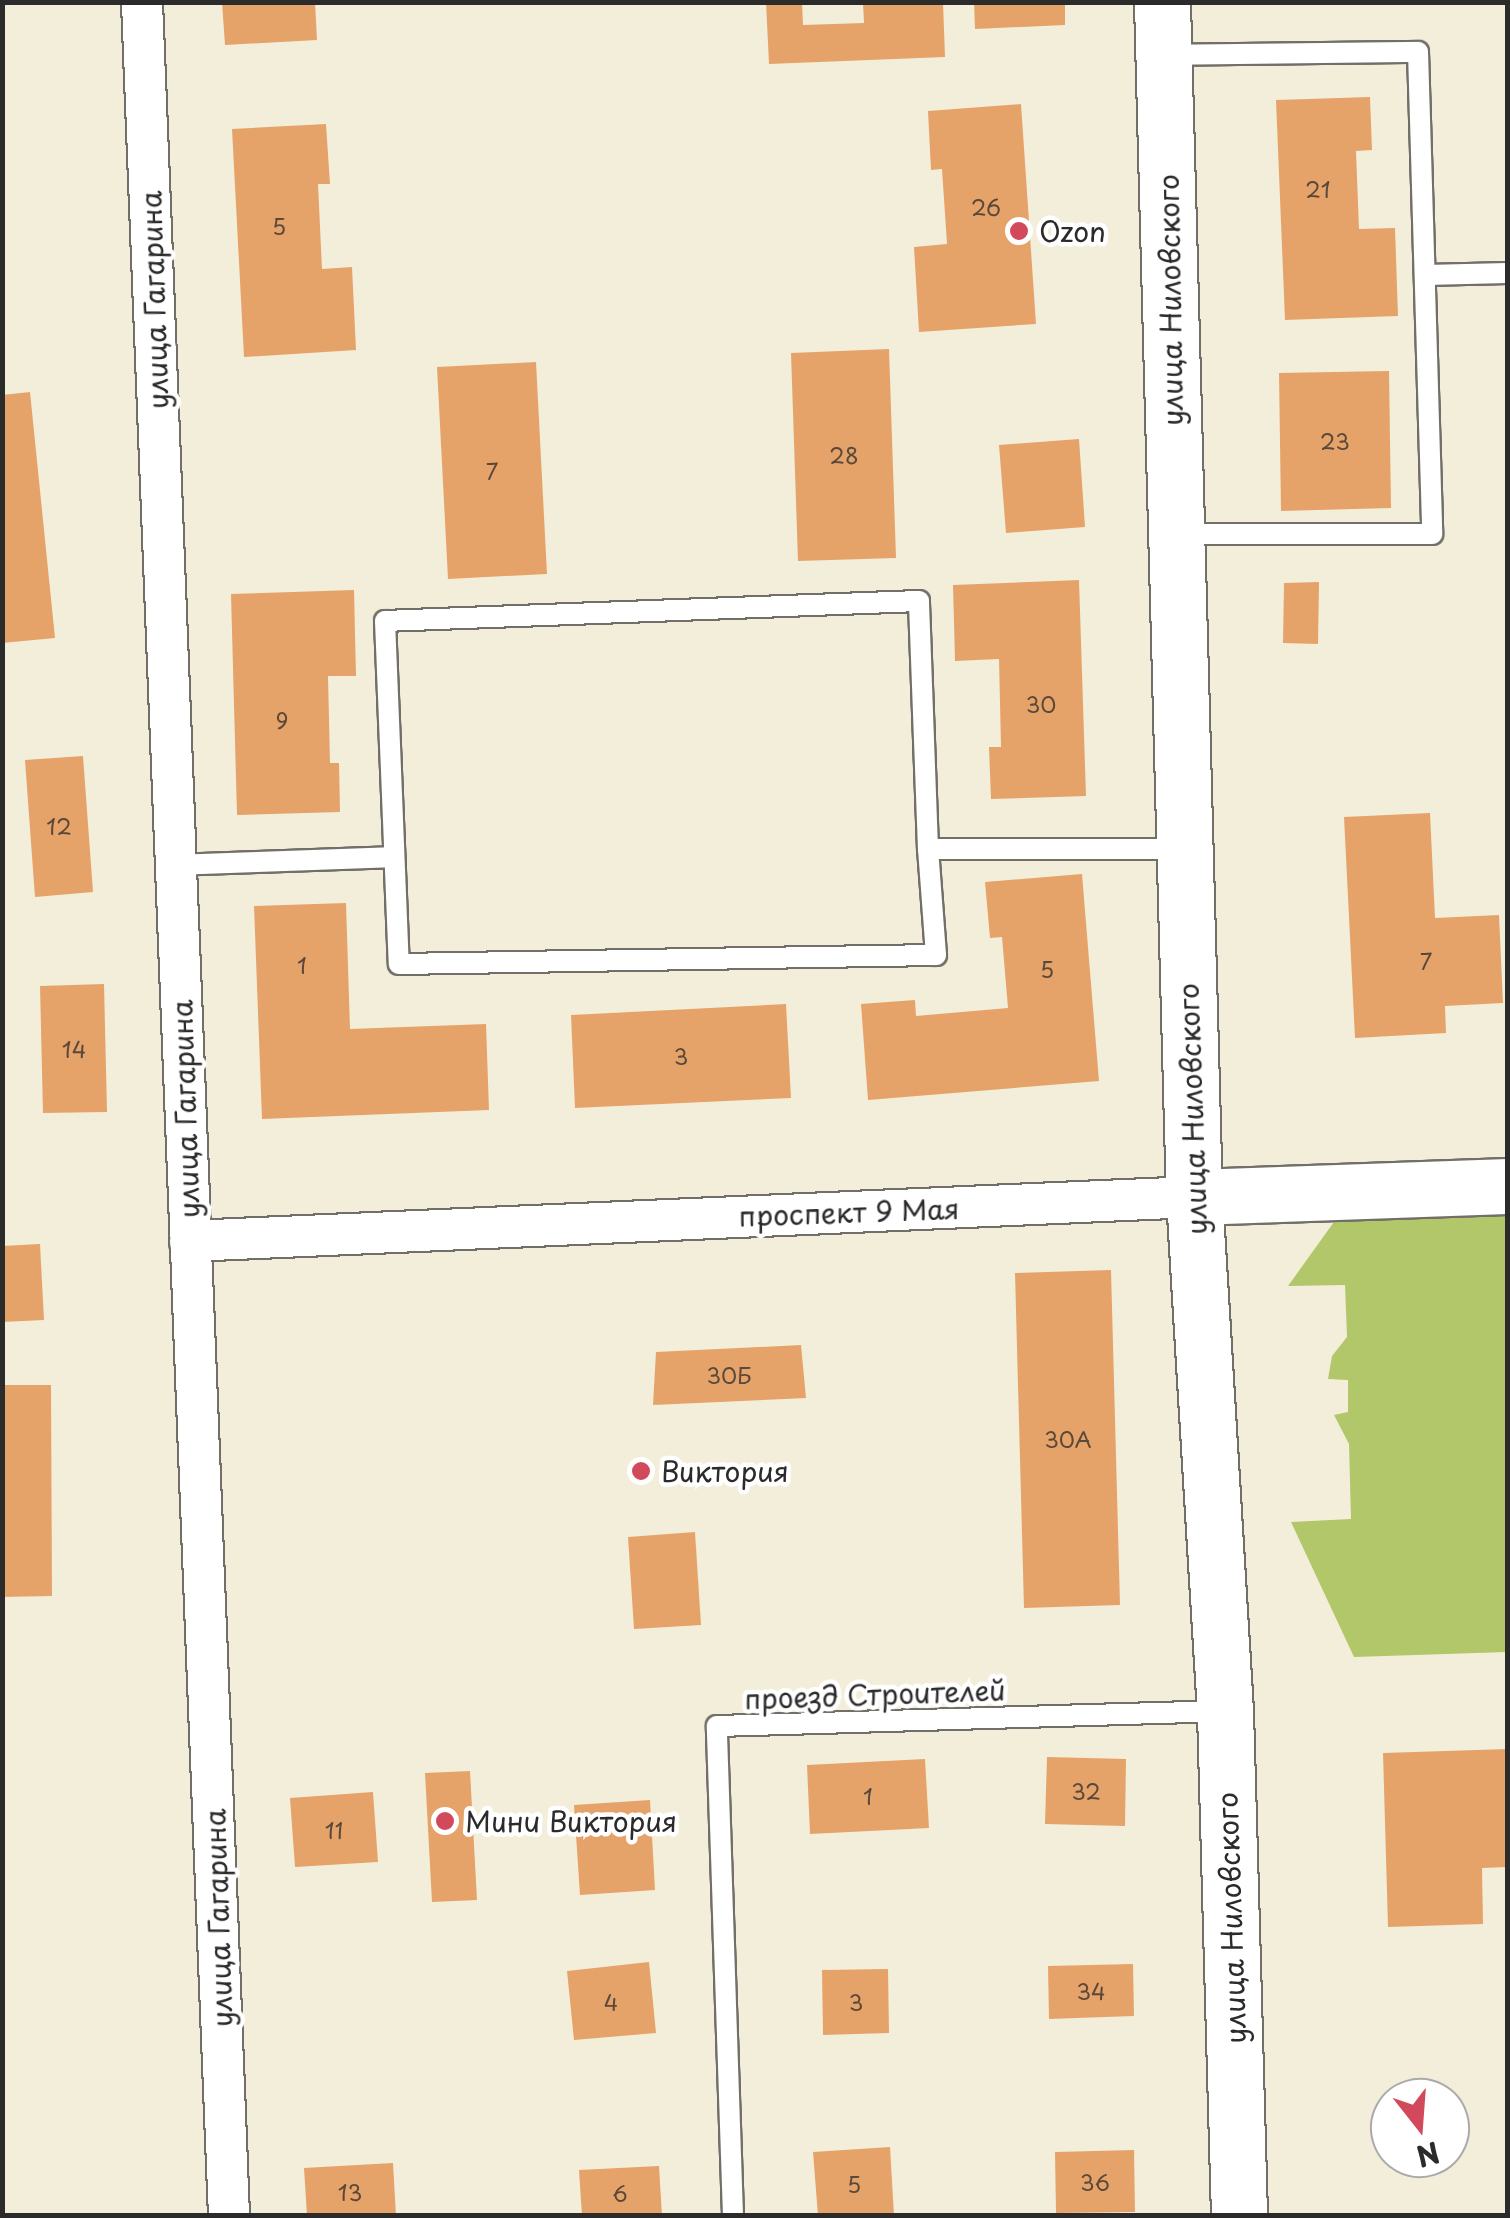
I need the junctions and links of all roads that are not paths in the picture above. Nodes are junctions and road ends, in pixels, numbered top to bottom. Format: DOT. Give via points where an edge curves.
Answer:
graph roads {
  1 [pos="142,2"];
  2 [pos="1163,28"];
  3 [pos="1508,274"];
  4 [pos="1425,275"];
  5 [pos="1176,534"];
  6 [pos="1185,848"];
  7 [pos="928,849"];
  8 [pos="394,857"];
  9 [pos="176,864"];
  10 [pos="1508,1186"];
  11 [pos="1194,1197"];
  12 [pos="190,1240"];
  13 [pos="1225,1711"];
  14 [pos="230,2216"];
  15 [pos="733,2216"];
  16 [pos="1240,2216"];
  1 -- 9 [label="street, улица Гагарина"];
  2 -- 4 [label="lane" via="1418,52"];
  2 -- 5 [label="street, улица Ниловского"];
  3 -- 4 [label="lane"];
  4 -- 5 [label="lane" via="1432,534"];
  5 -- 6 [label="street, улица Ниловского"];
  6 -- 7 [label="lane"];
  6 -- 11 [label="street, улица Ниловского"];
  7 -- 8 [label="lane" via="936,955 478,963 399,964"];
  7 -- 8 [label="lane" via="918,600 384,622"];
  8 -- 9 [label="lane"];
  9 -- 12 [label="street, улица Гагарина"];
  10 -- 11 [label="street, проспект 9 Мая"];
  11 -- 12 [label="street, проспект 9 Мая"];
  11 -- 13 [label="street, улица Ниловского"];
  12 -- 14 [label="street, улица Гагарина"];
  13 -- 15 [label="lane, проезд Строителей" via="717,1726"];
  13 -- 16 [label="street, улица Ниловского"];
}
